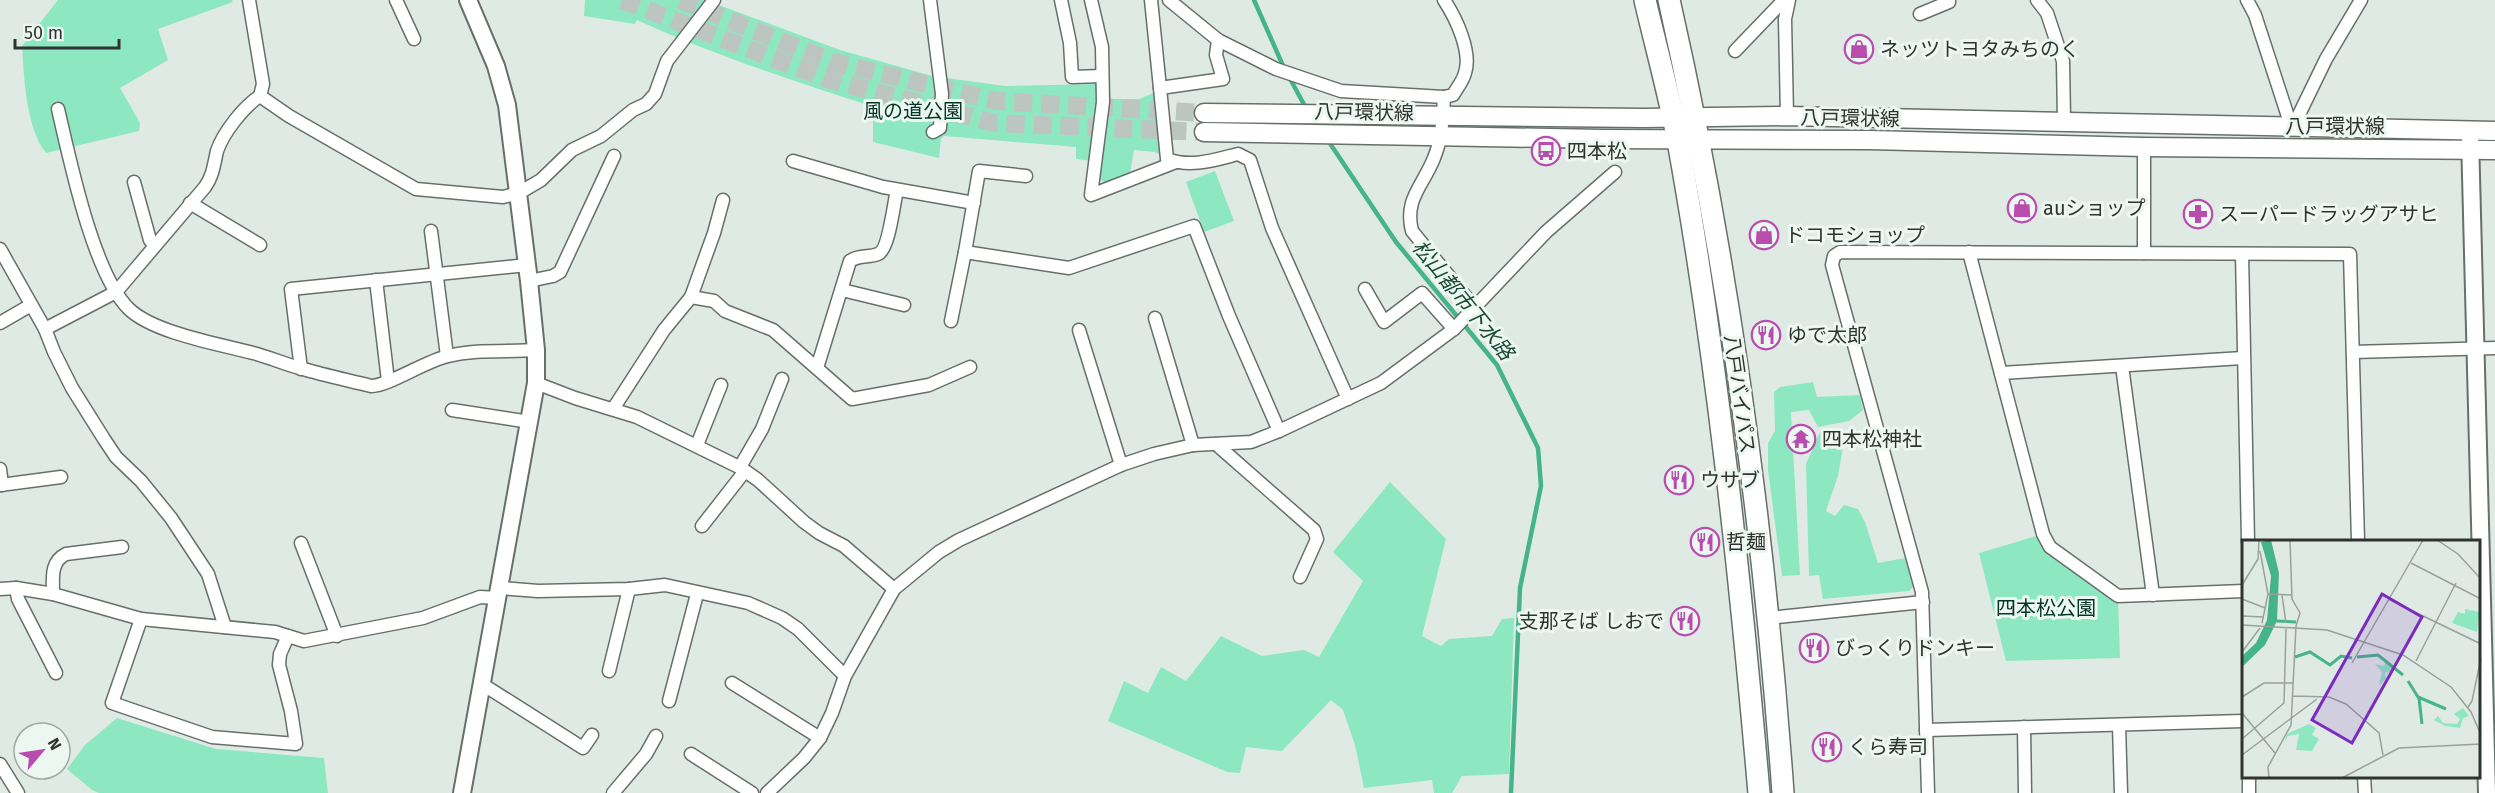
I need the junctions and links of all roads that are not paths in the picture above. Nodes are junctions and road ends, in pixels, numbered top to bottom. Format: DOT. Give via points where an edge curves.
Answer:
graph roads {
  1 [pos="249,0"];
  2 [pos="396,0"];
  3 [pos="468,0"];
  4 [pos="714,0"];
  5 [pos="930,0"];
  6 [pos="1061,0"];
  7 [pos="1091,0"];
  8 [pos="1151,0"];
  9 [pos="1169,0"];
  10 [pos="1444,0"];
  11 [pos="1645,0"];
  12 [pos="1669,0"];
  13 [pos="1949,0"];
  14 [pos="2037,0"];
  15 [pos="2247,0"];
  16 [pos="2361,0"];
  17 [pos="1785,2"];
  18 [pos="1920,14"];
  19 [pos="414,39"];
  20 [pos="1218,40"];
  21 [pos="1735,51"];
  22 [pos="1102,76"];
  23 [pos="1160,88"];
  24 [pos="260,96"];
  25 [pos="1444,98"];
  26 [pos="58,109"];
  27 [pos="1204,113"];
  28 [pos="1443,116"];
  29 [pos="1695,116"];
  30 [pos="1787,116"];
  31 [pos="1672,117"];
  32 [pos="2064,120"];
  33 [pos="2292,129"];
  34 [pos="2470,131"];
  35 [pos="2495,131"];
  36 [pos="933,132"];
  37 [pos="1204,132"];
  38 [pos="1440,136"];
  39 [pos="1700,139"];
  40 [pos="1677,140"];
  41 [pos="2144,147"];
  42 [pos="2470,150"];
  43 [pos="2495,150"];
  44 [pos="614,156"];
  45 [pos="793,161"];
  46 [pos="1176,162"];
  47 [pos="1615,172"];
  48 [pos="1026,176"];
  49 [pos="134,182"];
  50 [pos="897,190"];
  51 [pos="519,193"];
  52 [pos="723,200"];
  53 [pos="190,203"];
  54 [pos="974,203"];
  55 [pos="431,231"];
  56 [pos="154,245"];
  57 [pos="261,245"];
  58 [pos="0,249"];
  59 [pos="965,252"];
  60 [pos="1969,252"];
  61 [pos="2144,253"];
  62 [pos="2242,254"];
  63 [pos="528,273"];
  64 [pos="436,274"];
  65 [pos="376,280"];
  66 [pos="1365,289"];
  67 [pos="842,290"];
  68 [pos="116,292"];
  69 [pos="691,297"];
  70 [pos="31,305"];
  71 [pos="904,305"];
  72 [pos="1475,308"];
  73 [pos="1155,318"];
  74 [pos="951,321"];
  75 [pos="0,323"];
  76 [pos="45,329"];
  77 [pos="1454,329"];
  78 [pos="1079,330"];
  79 [pos="2495,348"];
  80 [pos="2475,349"];
  81 [pos="536,350"];
  82 [pos="2353,352"];
  83 [pos="447,356"];
  84 [pos="2243,358"];
  85 [pos="2122,366"];
  86 [pos="970,367"];
  87 [pos="817,368"];
  88 [pos="301,369"];
  89 [pos="2001,374"];
  90 [pos="782,379"];
  91 [pos="388,381"];
  92 [pos="536,383"];
  93 [pos="721,385"];
  94 [pos="1348,399"];
  95 [pos="613,409"];
  96 [pos="452,411"];
  97 [pos="530,422"];
  98 [pos="1279,431"];
  99 [pos="1216,444"];
  100 [pos="697,445"];
  101 [pos="1193,445"];
  102 [pos="1121,465"];
  103 [pos="0,469"];
  104 [pos="743,469"];
  105 [pos="61,477"];
  106 [pos="1,485"];
  107 [pos="702,526"];
  108 [pos="2248,540"];
  109 [pos="2358,540"];
  110 [pos="301,543"];
  111 [pos="122,547"];
  112 [pos="1300,577"];
  113 [pos="16,588"];
  114 [pos="0,589"];
  115 [pos="894,589"];
  116 [pos="629,590"];
  117 [pos="2242,591"];
  118 [pos="499,593"];
  119 [pos="53,594"];
  120 [pos="698,594"];
  121 [pos="2153,595"];
  122 [pos="1923,602"];
  123 [pos="1768,618"];
  124 [pos="141,619"];
  125 [pos="225,627"];
  126 [pos="288,636"];
  127 [pos="337,636"];
  128 [pos="609,671"];
  129 [pos="56,674"];
  130 [pos="845,676"];
  131 [pos="732,683"];
  132 [pos="482,684"];
  133 [pos="669,701"];
  134 [pos="2242,721"];
  135 [pos="2119,725"];
  136 [pos="2024,727"];
  137 [pos="1926,730"];
  138 [pos="592,735"];
  139 [pos="656,736"];
  140 [pos="820,738"];
  141 [pos="691,754"];
  142 [pos="0,764"];
  143 [pos="2364,778"];
  144 [pos="18,793"];
  145 [pos="462,793"];
  146 [pos="613,793"];
  147 [pos="752,793"];
  148 [pos="767,793"];
  149 [pos="1758,793"];
  150 [pos="1783,793"];
  151 [pos="1928,793"];
  152 [pos="2025,793"];
  153 [pos="2121,793"];
  154 [pos="2365,793"];
  155 [pos="2487,793"];
  1 -- 24 [label="street" via="263,84"];
  2 -- 19 [label="street"];
  3 -- 51 [label="street" via="507,105"];
  4 -- 51 [label="street" via="667,61 655,94 646,104 602,136 572,150 542,180"];
  5 -- 36 [label="street" via="942,94 940,128"];
  6 -- 22 [label="street" via="1072,77"];
  7 -- 22 [label="street" via="1102,47"];
  8 -- 23 [label="street"];
  9 -- 20 [label="street"];
  10 -- 25 [label="street" via="1466,52 1465,73 1453,95"];
  11 -- 31 [label="highway, 八戸バイパス"];
  12 -- 29 [label="highway, 八戸バイパス"];
  13 -- 18 [label="street"];
  14 -- 32 [label="street" via="2047,13 2063,62"];
  15 -- 33 [label="street"];
  16 -- 33 [label="street" via="2326,59"];
  17 -- 21 [label="street"];
  17 -- 30 [label="street"];
  20 -- 23 [label="street" via="1216,55 1222,79"];
  20 -- 25 [label="street" via="1276,69 1341,91"];
  22 -- 46 [label="street" via="1091,195"];
  23 -- 46 [label="street" via="1167,159"];
  24 -- 51 [label="street" via="416,189 503,197"];
  24 -- 53 [label="street" via="249,102 233,123 218,148 211,178"];
  25 -- 28 [label="street"];
  26 -- 68 [label="street" via="98,255"];
  27 -- 28 [label="main road, 八戸環状線"];
  28 -- 31 [label="main road, 八戸環状線"];
  28 -- 38 [label="street"];
  29 -- 30 [label="main road, 八戸環状線"];
  29 -- 31 [label="main road, 八戸環状線"];
  29 -- 39 [label="highway, 八戸バイパス"];
  30 -- 32 [label="main road, 八戸環状線"];
  31 -- 40 [label="highway, 八戸バイパス"];
  32 -- 33 [label="main road, 八戸環状線"];
  33 -- 34 [label="main road, 八戸環状線"];
  34 -- 35 [label="main road, 八戸環状線"];
  34 -- 42 [label="street"];
  37 -- 38 [label="main road, 八戸環状線"];
  38 -- 40 [label="main road, 八戸環状線"];
  38 -- 72 [label="street" via="1434,158 1410,203 1408,218 1412,231"];
  39 -- 40 [label="main road, 八戸環状線"];
  39 -- 41 [label="main road, 八戸環状線"];
  39 -- 123 [label="highway, 八戸バイパス" via="1736,363"];
  40 -- 149 [label="highway, 八戸バイパス" via="1724,451"];
  41 -- 42 [label="main road, 八戸環状線"];
  41 -- 61 [label="street"];
  42 -- 43 [label="main road, 八戸環状線"];
  42 -- 80 [label="street"];
  44 -- 63 [label="street" via="560,272 554,276"];
  45 -- 50 [label="street"];
  46 -- 94 [label="street" via="1198,164 1238,154 1250,160 1272,228"];
  47 -- 72 [label="street" via="1546,232"];
  48 -- 54 [label="street" via="980,171"];
  49 -- 56 [label="street"];
  50 -- 54 [label="street"];
  50 -- 67 [label="street" via="885,248 877,255 860,255 850,261"];
  51 -- 63 [label="street"];
  52 -- 69 [label="street"];
  53 -- 56 [label="street"];
  53 -- 57 [label="street"];
  54 -- 59 [label="street"];
  55 -- 64 [label="street"];
  56 -- 68 [label="street"];
  58 -- 70 [label="street"];
  59 -- 74 [label="street"];
  59 -- 98 [label="street" via="1069,268 1194,226"];
  60 -- 61 [label="street"];
  60 -- 89 [label="street"];
  60 -- 122 [label="street" via="1840,252 1834,256 1832,265"];
  61 -- 62 [label="street"];
  62 -- 82 [label="street" via="2350,254"];
  62 -- 84 [label="street"];
  63 -- 64 [label="street"];
  63 -- 81 [label="street"];
  64 -- 65 [label="street"];
  64 -- 83 [label="street"];
  65 -- 88 [label="street" via="291,289"];
  65 -- 91 [label="street"];
  66 -- 77 [label="street" via="1384,322 1422,293"];
  67 -- 71 [label="street"];
  67 -- 87 [label="street"];
  68 -- 76 [label="street"];
  68 -- 88 [label="street" via="129,309 145,320"];
  69 -- 87 [label="street" via="714,301 725,311 773,330"];
  69 -- 95 [label="street" via="664,330"];
  70 -- 75 [label="street"];
  70 -- 76 [label="street"];
  72 -- 77 [label="street"];
  73 -- 101 [label="street"];
  76 -- 125 [label="street" via="72,388 104,439 171,518 208,574"];
  77 -- 94 [label="street" via="1381,383"];
  78 -- 102 [label="street"];
  79 -- 80 [label="street"];
  80 -- 82 [label="street"];
  80 -- 155 [label="street"];
  81 -- 83 [label="street"];
  81 -- 92 [label="street"];
  82 -- 109 [label="street"];
  83 -- 91 [label="street"];
  84 -- 85 [label="street"];
  84 -- 108 [label="street"];
  85 -- 89 [label="street"];
  85 -- 121 [label="street"];
  86 -- 87 [label="street" via="929,385 852,399"];
  88 -- 91 [label="street" via="371,386"];
  89 -- 121 [label="street" via="2043,534 2050,547 2118,596"];
  90 -- 104 [label="street"];
  92 -- 95 [label="street"];
  92 -- 97 [label="street"];
  93 -- 100 [label="street"];
  94 -- 98 [label="street"];
  95 -- 100 [label="street"];
  96 -- 97 [label="street"];
  97 -- 118 [label="street"];
  98 -- 99 [label="street" via="1251,441"];
  99 -- 101 [label="street"];
  99 -- 112 [label="street" via="1314,530 1317,539"];
  100 -- 104 [label="street"];
  101 -- 102 [label="street"];
  102 -- 115 [label="street" via="958,540"];
  103 -- 106 [label="street"];
  104 -- 107 [label="street"];
  104 -- 115 [label="street" via="804,522 844,546"];
  105 -- 106 [label="street"];
  110 -- 127 [label="street"];
  111 -- 119 [label="street" via="58,558 54,564"];
  113 -- 114 [label="street"];
  113 -- 119 [label="street"];
  113 -- 129 [label="street"];
  115 -- 130 [label="street"];
  116 -- 118 [label="street"];
  116 -- 120 [label="street" via="665,585"];
  116 -- 128 [label="street"];
  117 -- 121 [label="street"];
  118 -- 127 [label="street" via="423,618"];
  118 -- 132 [label="street"];
  119 -- 124 [label="street"];
  120 -- 130 [label="street" via="748,603 782,618 815,644"];
  120 -- 133 [label="street"];
  122 -- 123 [label="street"];
  122 -- 137 [label="street"];
  123 -- 150 [label="highway, 八戸バイパス"];
  124 -- 125 [label="street"];
  124 -- 126 [label="street" via="112,703 212,737 296,744 279,665"];
  125 -- 126 [label="street"];
  126 -- 127 [label="street" via="304,641"];
  130 -- 140 [label="street"];
  131 -- 140 [label="street"];
  132 -- 138 [label="street" via="584,748"];
  132 -- 145 [label="street"];
  134 -- 135 [label="street"];
  135 -- 136 [label="street"];
  135 -- 153 [label="street"];
  136 -- 137 [label="street"];
  136 -- 152 [label="street"];
  137 -- 151 [label="street"];
  139 -- 146 [label="street"];
  140 -- 148 [label="street"];
  141 -- 147 [label="street"];
  142 -- 144 [label="street"];
  143 -- 154 [label="street"];
}
